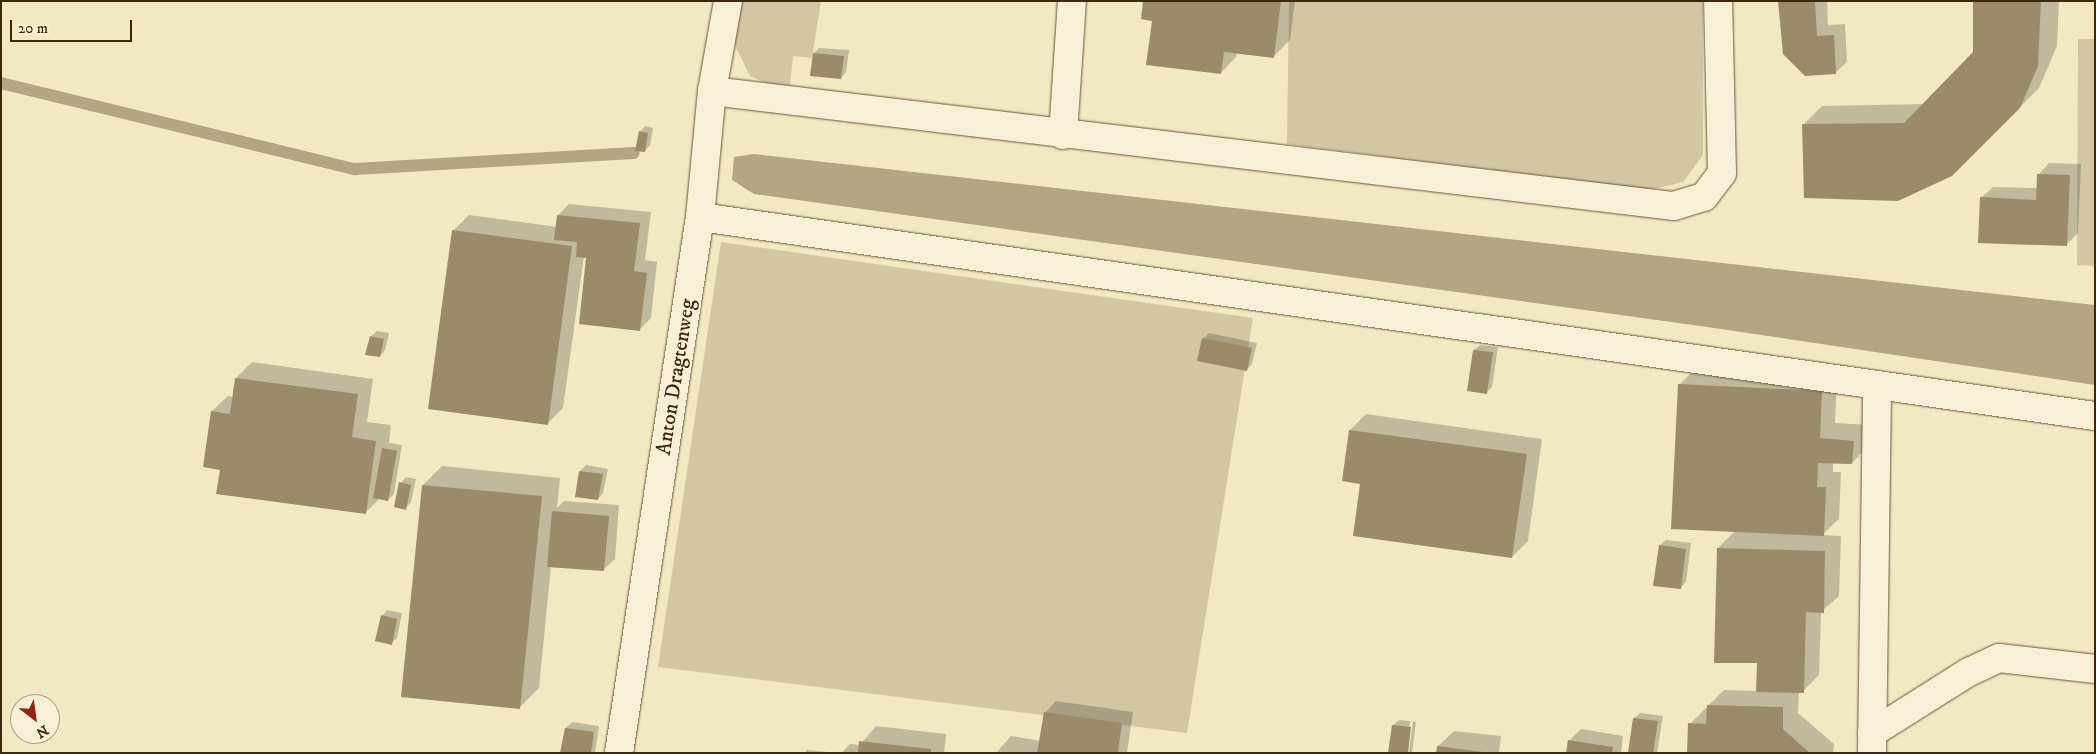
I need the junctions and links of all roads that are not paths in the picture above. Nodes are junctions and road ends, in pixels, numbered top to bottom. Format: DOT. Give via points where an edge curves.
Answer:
graph roads {
  1 [pos="728,1"];
  2 [pos="1072,1"];
  3 [pos="1718,1"];
  4 [pos="712,91"];
  5 [pos="1063,135"];
  6 [pos="700,217"];
  7 [pos="1878,385"];
  8 [pos="2095,416"];
  9 [pos="2095,669"];
  10 [pos="1872,743"];
  11 [pos="620,753"];
  1 -- 4 [label="street, Anton Dragtenweg"];
  2 -- 5 [label="street"];
  3 -- 5 [label="street" via="1722,173 1704,197 1674,206"];
  4 -- 5 [label="street"];
  4 -- 6 [label="street, Anton Dragtenweg"];
  6 -- 7 [label="street"];
  6 -- 11 [label="street, Anton Dragtenweg"];
  7 -- 8 [label="street"];
  7 -- 10 [label="street"];
  9 -- 10 [label="street" via="1998,658 1969,672"];
}
